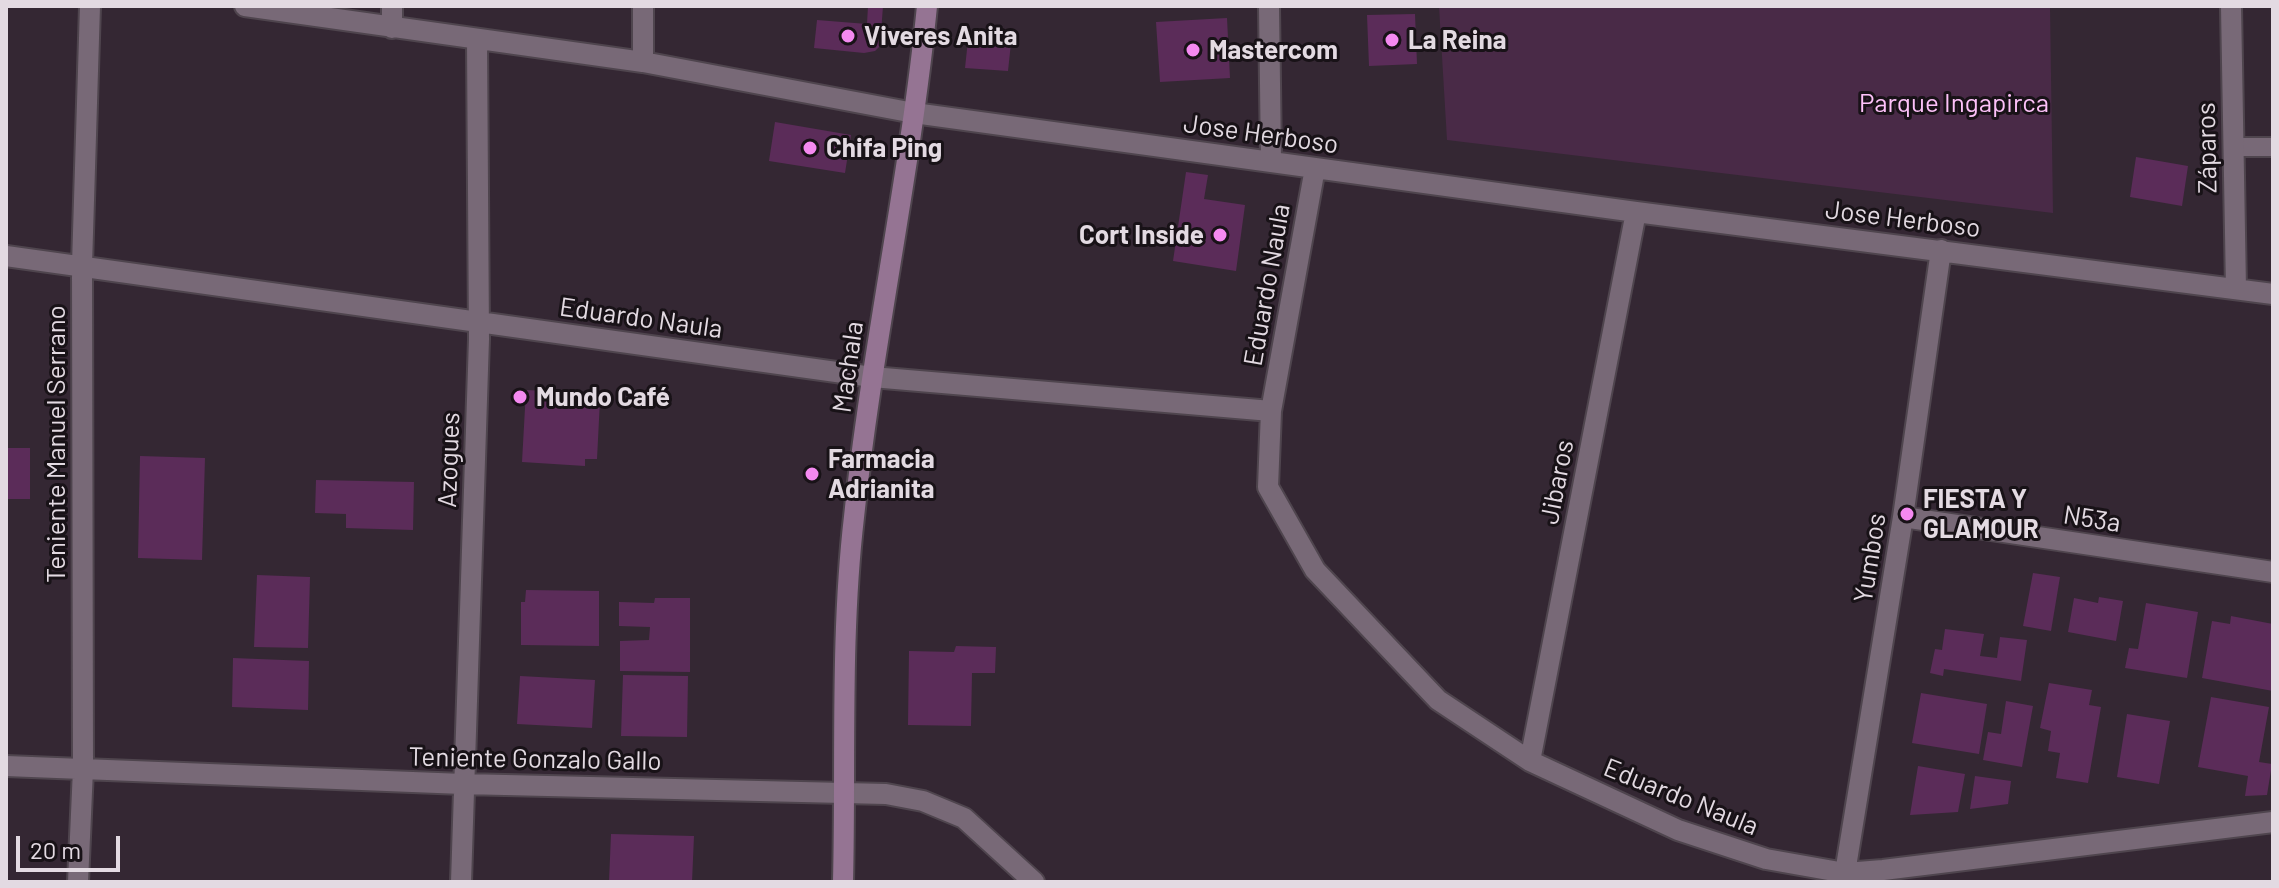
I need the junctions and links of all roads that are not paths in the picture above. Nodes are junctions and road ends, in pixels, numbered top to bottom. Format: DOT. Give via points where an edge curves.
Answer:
graph roads {
  1 [pos="90,6"];
  2 [pos="245,6"];
  3 [pos="392,6"];
  4 [pos="643,6"];
  5 [pos="927,6"];
  6 [pos="1269,6"];
  7 [pos="2231,6"];
  8 [pos="392,28"];
  9 [pos="477,40"];
  10 [pos="643,62"];
  11 [pos="914,113"];
  12 [pos="2233,147"];
  13 [pos="2273,147"];
  14 [pos="1271,161"];
  15 [pos="1315,168"];
  16 [pos="1636,212"];
  17 [pos="1941,250"];
  18 [pos="6,256"];
  19 [pos="82,265"];
  20 [pos="2236,289"];
  21 [pos="2273,294"];
  22 [pos="479,321"];
  23 [pos="872,377"];
  24 [pos="1271,411"];
  25 [pos="1903,517"];
  26 [pos="2273,572"];
  27 [pos="1530,761"];
  28 [pos="6,766"];
  29 [pos="83,769"];
  30 [pos="463,784"];
  31 [pos="846,792"];
  32 [pos="2273,822"];
  33 [pos="1845,873"];
  34 [pos="78,882"];
  35 [pos="461,882"];
  36 [pos="843,882"];
  37 [pos="1034,882"];
  1 -- 19 [label="street, Teniente Manuel Serrano"];
  2 -- 8 [label="street, Jose Herboso"];
  3 -- 8 [label="street"];
  4 -- 10 [label="street"];
  5 -- 11 [label="main road, Machala"];
  6 -- 14 [label="street"];
  7 -- 12 [label="street, Záparos"];
  8 -- 9 [label="street, Jose Herboso"];
  9 -- 10 [label="street, Jose Herboso"];
  9 -- 22 [label="street, Azogues"];
  10 -- 11 [label="street, Jose Herboso"];
  11 -- 14 [label="street, Jose Herboso"];
  11 -- 23 [label="main road, Machala"];
  12 -- 13 [label="lane"];
  12 -- 20 [label="street, Záparos"];
  14 -- 15 [label="street, Jose Herboso"];
  15 -- 16 [label="street, Jose Herboso"];
  15 -- 24 [label="street, Eduardo Naula"];
  16 -- 17 [label="street, Jose Herboso"];
  16 -- 27 [label="street, Jibaros"];
  17 -- 20 [label="street, Jose Herboso"];
  17 -- 25 [label="street, Yumbos"];
  18 -- 19 [label="street, Eduardo Naula"];
  19 -- 22 [label="street, Eduardo Naula"];
  19 -- 29 [label="street, Teniente Manuel Serrano"];
  20 -- 21 [label="street, Jose Herboso"];
  22 -- 23 [label="street, Eduardo Naula"];
  22 -- 30 [label="street, Azogues"];
  23 -- 24 [label="street, Eduardo Naula"];
  23 -- 31 [label="main road, Machala" via="846,612"];
  24 -- 27 [label="street, Eduardo Naula" via="1268,487 1315,570 1438,700"];
  25 -- 26 [label="street, N53a"];
  25 -- 33 [label="street, Yumbos"];
  27 -- 33 [label="street, Eduardo Naula" via="1678,830 1766,859"];
  28 -- 29 [label="street, Teniente Gonzalo Gallo"];
  29 -- 30 [label="street, Teniente Gonzalo Gallo"];
  29 -- 34 [label="street, Teniente Manuel Serrano"];
  30 -- 31 [label="street, Teniente Gonzalo Gallo"];
  30 -- 35 [label="street, Azogues"];
  31 -- 36 [label="main road, Machala"];
  31 -- 37 [label="street, Teniente Gonzalo Gallo" via="923,801 964,818"];
  32 -- 33 [label="street, Eduardo Naula"];
}
